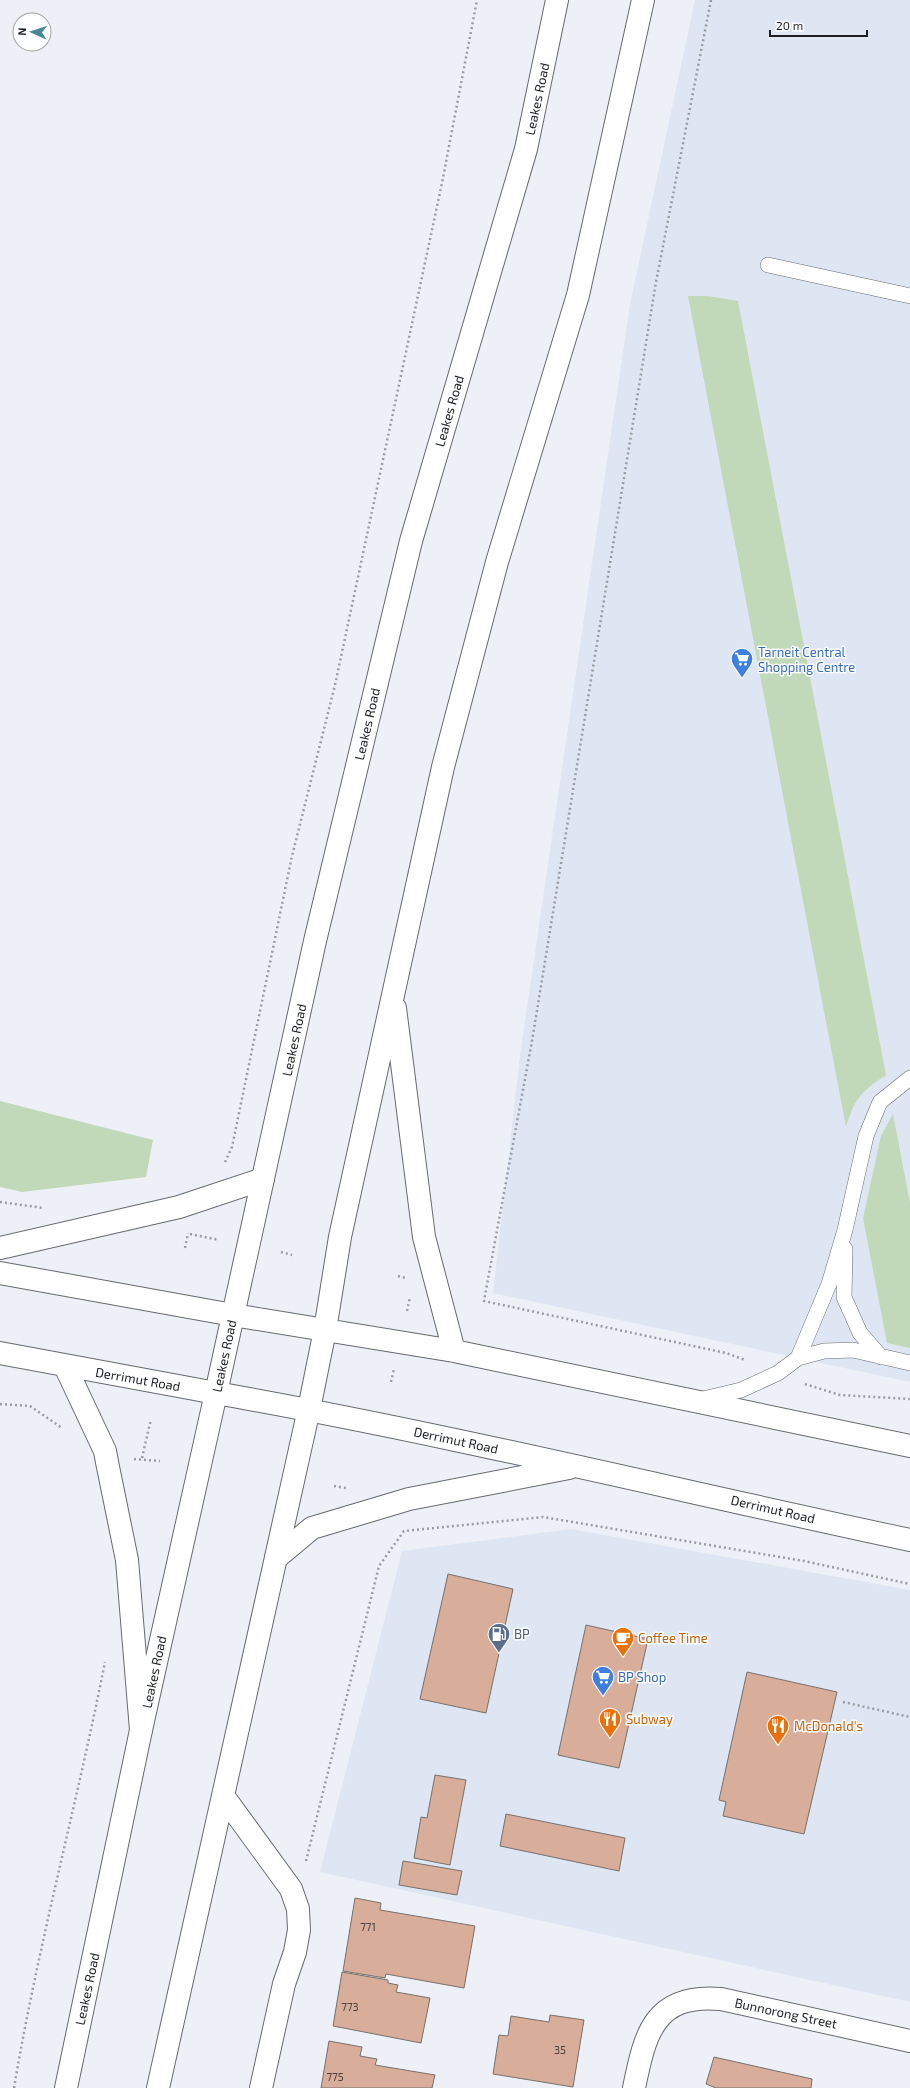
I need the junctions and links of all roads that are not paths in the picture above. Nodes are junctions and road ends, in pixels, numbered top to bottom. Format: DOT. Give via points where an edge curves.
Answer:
graph roads {
  1 [pos="557,0"];
  2 [pos="643,0"];
  3 [pos="768,265"];
  4 [pos="910,296"];
  5 [pos="393,991"];
  6 [pos="910,1078"];
  7 [pos="263,1179"];
  8 [pos="845,1230"];
  9 [pos="0,1248"];
  10 [pos="0,1273"];
  11 [pos="233,1315"];
  12 [pos="325,1330"];
  13 [pos="454,1351"];
  14 [pos="0,1352"];
  15 [pos="881,1357"];
  16 [pos="798,1358"];
  17 [pos="910,1363"];
  18 [pos="65,1366"];
  19 [pos="216,1393"];
  20 [pos="692,1402"];
  21 [pos="309,1409"];
  22 [pos="910,1446"];
  23 [pos="578,1467"];
  24 [pos="910,1540"];
  25 [pos="276,1558"];
  26 [pos="141,1730"];
  27 [pos="224,1797"];
  28 [pos="910,2041"];
  29 [pos="66,2088"];
  30 [pos="158,2088"];
  31 [pos="261,2088"];
  32 [pos="634,2088"];
  1 -- 7 [label="main road, Leakes Road" via="526,149 411,541 315,941"];
  2 -- 5 [label="main road" via="578,295 497,562 443,767"];
  3 -- 4 [label="lane"];
  5 -- 12 [label="main road" via="340,1237"];
  5 -- 13 [label="main road" via="424,1237"];
  6 -- 8 [label="lane" via="880,1102 866,1136"];
  7 -- 9 [label="main road" via="179,1207"];
  7 -- 11 [label="main road, Leakes Road"];
  8 -- 15 [label="lane" via="844,1297 860,1333"];
  8 -- 16 [label="lane" via="829,1284"];
  10 -- 11 [label="main road"];
  11 -- 12 [label="main road"];
  11 -- 19 [label="main road, Leakes Road"];
  12 -- 13 [label="main road"];
  12 -- 21 [label="main road"];
  13 -- 20 [label="main road"];
  14 -- 18 [label="main road, Derrimut Road"];
  15 -- 16 [label="lane" via="853,1350 824,1351"];
  15 -- 17 [label="lane"];
  16 -- 20 [label="lane" via="778,1374 741,1390"];
  18 -- 19 [label="main road, Derrimut Road"];
  18 -- 26 [label="main road" via="107,1462 127,1560"];
  19 -- 21 [label="main road, Derrimut Road"];
  19 -- 26 [label="main road, Leakes Road"];
  20 -- 22 [label="main road"];
  21 -- 23 [label="main road, Derrimut Road"];
  21 -- 25 [label="main road"];
  23 -- 24 [label="main road, Derrimut Road"];
  23 -- 25 [label="main road" via="409,1499 312,1528"];
  25 -- 27 [label="main road"];
  26 -- 29 [label="main road, Leakes Road"];
  27 -- 30 [label="main road"];
  27 -- 31 [label="main road" via="291,1889 298,1909 299,1930 295,1952 284,1984"];
  28 -- 32 [label="main road, Bunnorong Street" via="721,1999 686,2000 664,2013 644,2041"];
}
